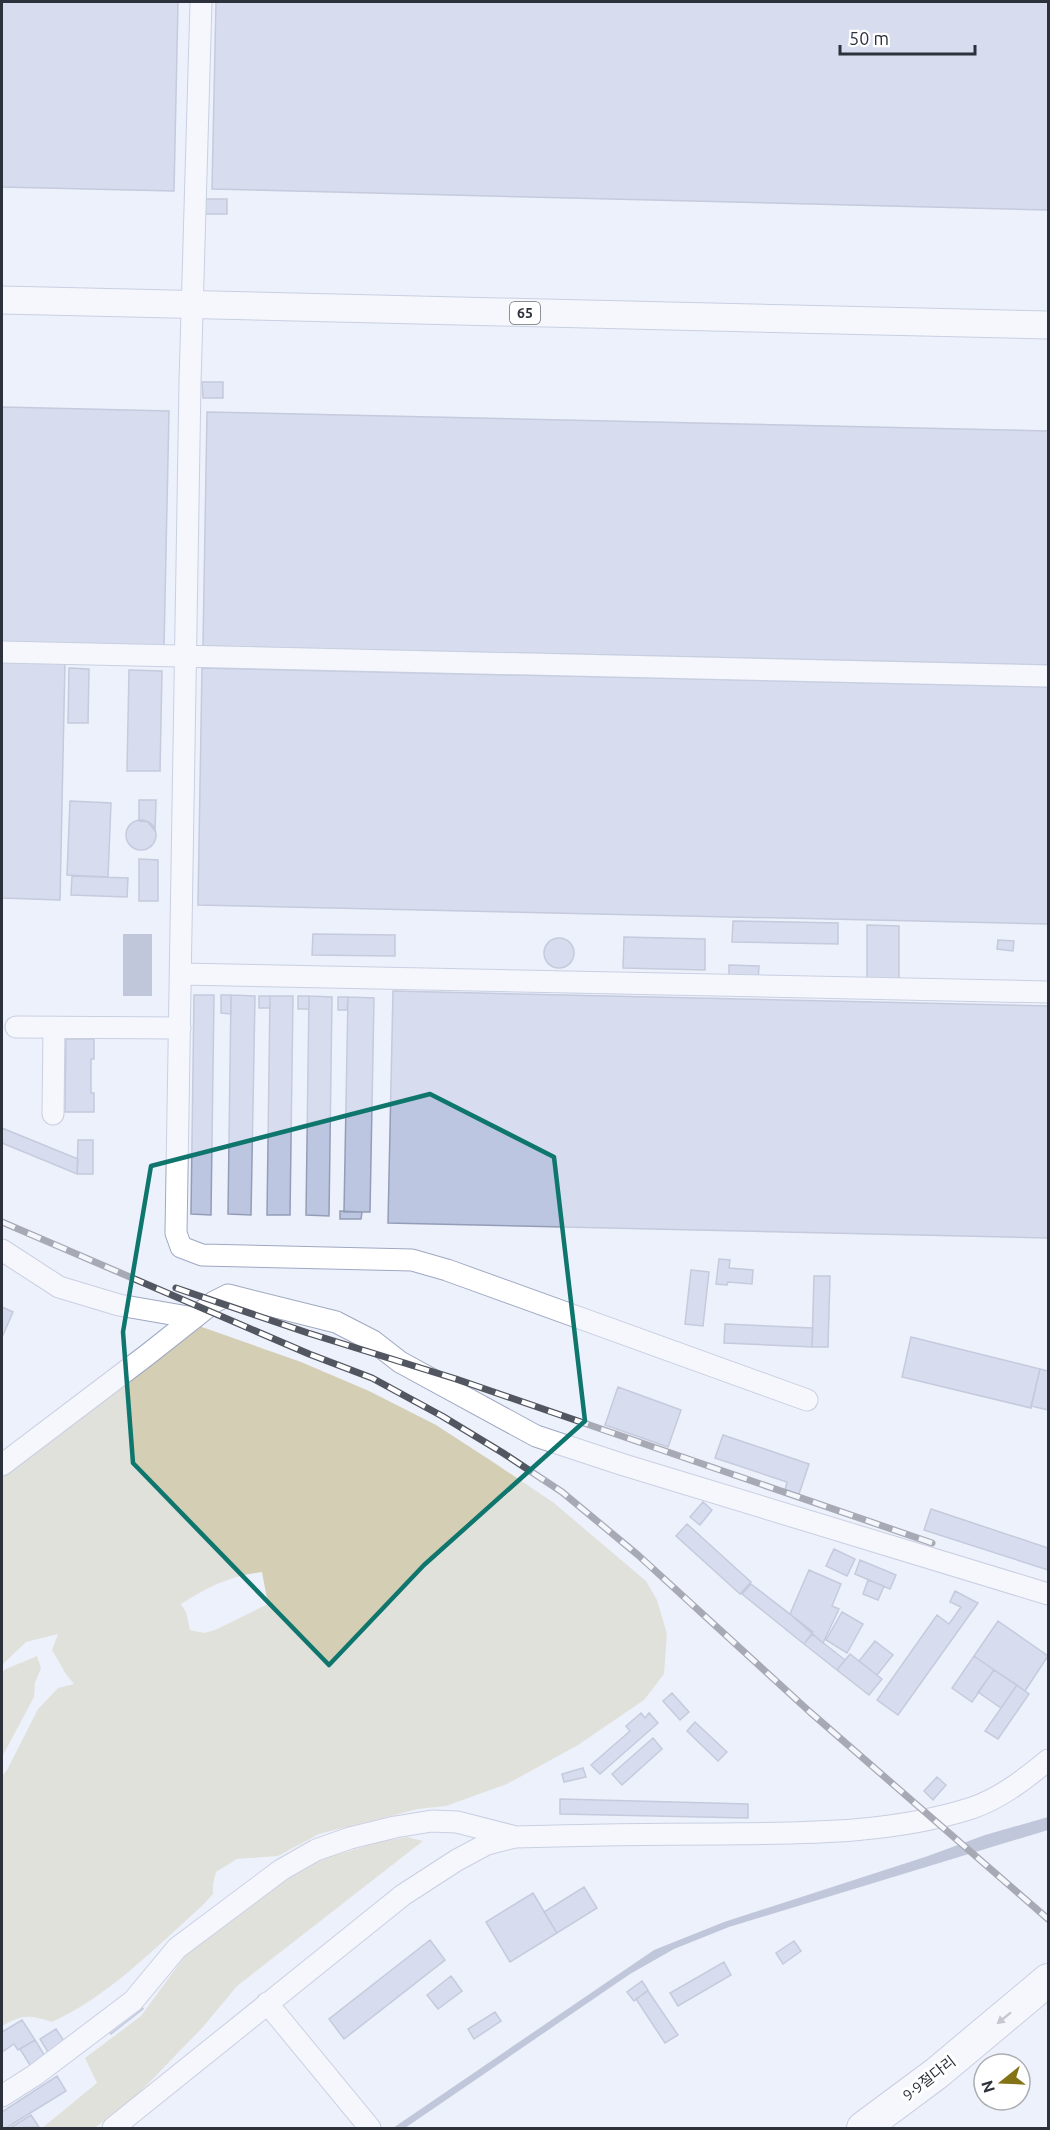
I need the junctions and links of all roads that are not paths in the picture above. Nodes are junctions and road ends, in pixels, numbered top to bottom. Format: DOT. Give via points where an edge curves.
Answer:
graph roads {
  1 [pos="201,2"];
  2 [pos="2,300"];
  3 [pos="194,306"];
  4 [pos="1048,325"];
  5 [pos="2,652"];
  6 [pos="186,657"];
  7 [pos="1048,676"];
  8 [pos="182,974"];
  9 [pos="1048,992"];
  10 [pos="16,1027"];
  11 [pos="54,1027"];
  12 [pos="171,1028"];
  13 [pos="53,1114"];
  14 [pos="2,1250"];
  15 [pos="194,1318"];
  16 [pos="807,1400"];
  17 [pos="2,1465"];
  18 [pos="1048,1594"];
  19 [pos="1048,1760"];
  20 [pos="515,1837"];
  21 [pos="1048,1980"];
  22 [pos="267,2003"];
  23 [pos="1048,2008"];
  24 [pos="2,2096"];
  25 [pos="113,2128"];
  26 [pos="370,2128"];
  27 [pos="863,2128"];
  28 [pos="898,2128"];
  1 -- 3 [label="street"];
  2 -- 3 [label="main road, 65"];
  3 -- 4 [label="main road, 65"];
  3 -- 6 [label="street"];
  5 -- 6 [label="street"];
  6 -- 7 [label="street"];
  6 -- 8 [label="street"];
  8 -- 9 [label="street"];
  8 -- 12 [label="street"];
  10 -- 11 [label="street"];
  11 -- 12 [label="street"];
  11 -- 13 [label="street"];
  12 -- 16 [label="street" via="176,1233 181,1247 202,1255 412,1260"];
  14 -- 15 [label="street" via="59,1287 119,1305"];
  15 -- 17 [label="street"];
  15 -- 18 [label="street" via="228,1294 336,1322 373,1341 400,1362 536,1436"];
  19 -- 20 [label="street" via="999,1796 973,1807 874,1829"];
  20 -- 22 [label="street" via="487,1844 403,1895"];
  20 -- 24 [label="street" via="457,1822 432,1821 350,1838 316,1850 281,1870 177,1948 134,2001 35,2076"];
  21 -- 27 [label="highway, 9·9절다리, one-way" via="937,2073"];
  22 -- 25 [label="street"];
  22 -- 26 [label="street"];
  23 -- 28 [label="highway, 9·9절다리"];
}
